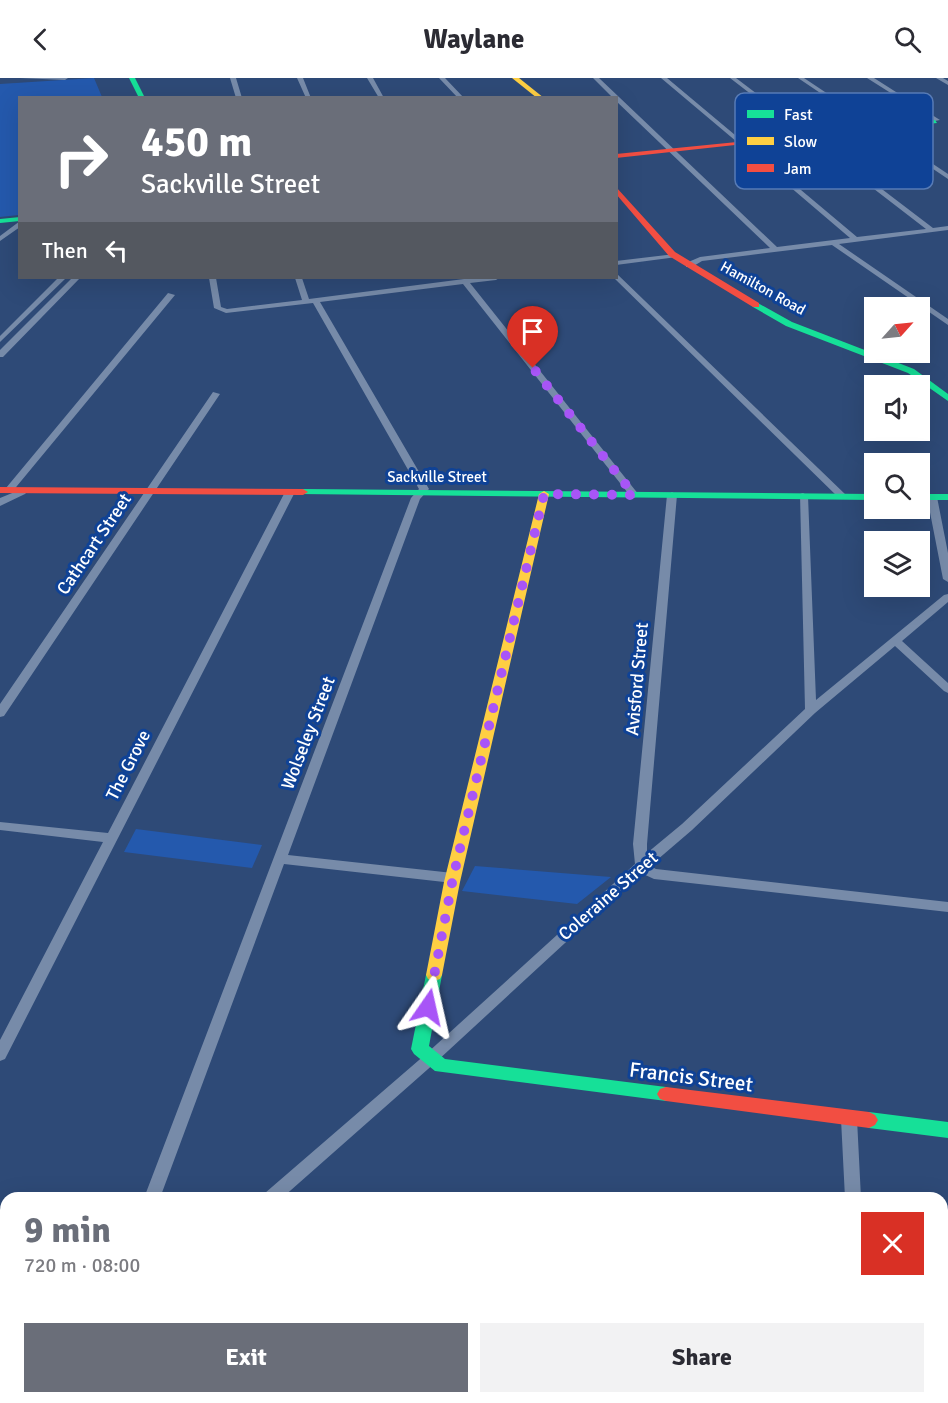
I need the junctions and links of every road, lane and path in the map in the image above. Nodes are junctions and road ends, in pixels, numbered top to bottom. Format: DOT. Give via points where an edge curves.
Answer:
graph roads {
  1 [pos="22,78"];
  2 [pos="65,78"];
  3 [pos="132,78"];
  4 [pos="233,78"];
  5 [pos="300,78"];
  6 [pos="370,78"];
  7 [pos="442,78"];
  8 [pos="515,78"];
  9 [pos="596,78"];
  10 [pos="664,78"];
  11 [pos="733,78"];
  12 [pos="801,78"];
  13 [pos="870,78"];
  14 [pos="939,78"];
  15 [pos="30,79"];
  16 [pos="948,83"];
  17 [pos="753,93"];
  18 [pos="824,93"];
  19 [pos="895,93"];
  20 [pos="141,96"];
  21 [pos="238,96"];
  22 [pos="308,96"];
  23 [pos="381,96"];
  24 [pos="460,96"];
  25 [pos="538,96"];
  26 [pos="615,96"];
  27 [pos="618,99"];
  28 [pos="735,137"];
  29 [pos="735,143"];
  30 [pos="672,150"];
  31 [pos="618,156"];
  32 [pos="933,167"];
  33 [pos="948,177"];
  34 [pos="796,189"];
  35 [pos="880,189"];
  36 [pos="618,191"];
  37 [pos="0,221"];
  38 [pos="18,221"];
  39 [pos="18,223"];
  40 [pos="948,228"];
  41 [pos="933,230"];
  42 [pos="0,239"];
  43 [pos="856,240"];
  44 [pos="834,243"];
  45 [pos="775,249"];
  46 [pos="675,256"];
  47 [pos="695,262"];
  48 [pos="618,263"];
  49 [pos="618,277"];
  50 [pos="61,279"];
  51 [pos="75,279"];
  52 [pos="212,279"];
  53 [pos="299,279"];
  54 [pos="486,279"];
  55 [pos="464,282"];
  56 [pos="171,295"];
  57 [pos="310,299"];
  58 [pos="948,323"];
  59 [pos="0,340"];
  60 [pos="0,355"];
  61 [pos="216,394"];
  62 [pos="948,398"];
  63 [pos="5,490"];
  64 [pos="29,490"];
  65 [pos="148,491"];
  66 [pos="290,492"];
  67 [pos="422,493"];
  68 [pos="544,494"];
  69 [pos="634,495"];
  70 [pos="672,495"];
  71 [pos="803,496"];
  72 [pos="843,496"];
  73 [pos="864,497"];
  74 [pos="930,497"];
  75 [pos="948,497"];
  76 [pos="0,503"];
  77 [pos="930,512"];
  78 [pos="948,579"];
  79 [pos="948,597"];
  80 [pos="896,640"];
  81 [pos="948,689"];
  82 [pos="811,710"];
  83 [pos="0,713"];
  84 [pos="0,826"];
  85 [pos="111,838"];
  86 [pos="279,859"];
  87 [pos="642,867"];
  88 [pos="453,878"];
  89 [pos="948,907"];
  90 [pos="0,1055"];
  91 [pos="431,1058"];
  92 [pos="849,1119"];
  93 [pos="948,1130"];
  94 [pos="154,1192"];
  95 [pos="278,1192"];
  96 [pos="853,1192"];
  1 -- 15 [label="street"];
  2 -- 15 [label="street"];
  3 -- 20 [label="main road"];
  4 -- 21 [label="street"];
  5 -- 22 [label="street"];
  6 -- 23 [label="street"];
  7 -- 24 [label="street"];
  8 -- 25 [label="main road"];
  9 -- 26 [label="street"];
  10 -- 28 [label="street"];
  11 -- 17 [label="street"];
  12 -- 18 [label="street"];
  13 -- 19 [label="street"];
  14 -- 16 [label="street"];
  27 -- 30 [label="street"];
  29 -- 30 [label="main road"];
  30 -- 31 [label="main road"];
  30 -- 45 [label="street"];
  32 -- 33 [label="street"];
  34 -- 43 [label="street"];
  35 -- 41 [label="street"];
  36 -- 46 [label="main road, Hamilton Road"];
  37 -- 38 [label="main road"];
  39 -- 42 [label="street"];
  40 -- 41 [label="street"];
  41 -- 43 [label="street"];
  43 -- 44 [label="street"];
  44 -- 45 [label="street"];
  44 -- 58 [label="street"];
  45 -- 47 [label="street"];
  46 -- 47 [label="main road, Hamilton Road"];
  46 -- 48 [label="street"];
  47 -- 62 [label="main road, Hamilton Road" via="789,324 911,370"];
  49 -- 72 [label="street"];
  50 -- 59 [label="street"];
  51 -- 60 [label="street"];
  52 -- 57 [label="street" via="221,310"];
  53 -- 57 [label="street"];
  54 -- 55 [label="street"];
  55 -- 57 [label="street" via="397,286"];
  55 -- 69 [label="street"];
  56 -- 63 [label="street"];
  57 -- 67 [label="street" via="424,489"];
  61 -- 65 [label="street, Cathcart Street"];
  63 -- 64 [label="main road, Sackville Street"];
  64 -- 65 [label="main road, Sackville Street"];
  64 -- 76 [label="street"];
  65 -- 66 [label="main road, Sackville Street"];
  65 -- 83 [label="street, Cathcart Street"];
  66 -- 67 [label="main road, Sackville Street"];
  66 -- 85 [label="street, The Grove"];
  67 -- 68 [label="main road, Sackville Street"];
  67 -- 86 [label="street, Wolseley Street" via="416,498"];
  68 -- 69 [label="main road, Sackville Street"];
  68 -- 88 [label="main road"];
  69 -- 70 [label="main road, Sackville Street"];
  70 -- 71 [label="main road, Sackville Street"];
  70 -- 87 [label="street, Avisford Street" via="640,844"];
  71 -- 72 [label="main road, Sackville Street"];
  71 -- 82 [label="street"];
  72 -- 73 [label="main road, Sackville Street"];
  74 -- 75 [label="main road"];
  77 -- 78 [label="street"];
  79 -- 80 [label="street, Coleraine Street"];
  80 -- 81 [label="street"];
  80 -- 82 [label="street, Coleraine Street"];
  82 -- 87 [label="street, Coleraine Street"];
  84 -- 85 [label="street"];
  85 -- 90 [label="street, The Grove"];
  86 -- 88 [label="street"];
  86 -- 94 [label="street, Wolseley Street"];
  87 -- 89 [label="street" via="654,874"];
  87 -- 91 [label="street, Coleraine Street"];
  88 -- 91 [label="main road" via="420,1049"];
  91 -- 92 [label="main road, Francis Street" via="441,1066"];
  91 -- 95 [label="street, Coleraine Street"];
  92 -- 93 [label="main road, Francis Street"];
  92 -- 96 [label="street"];
}
